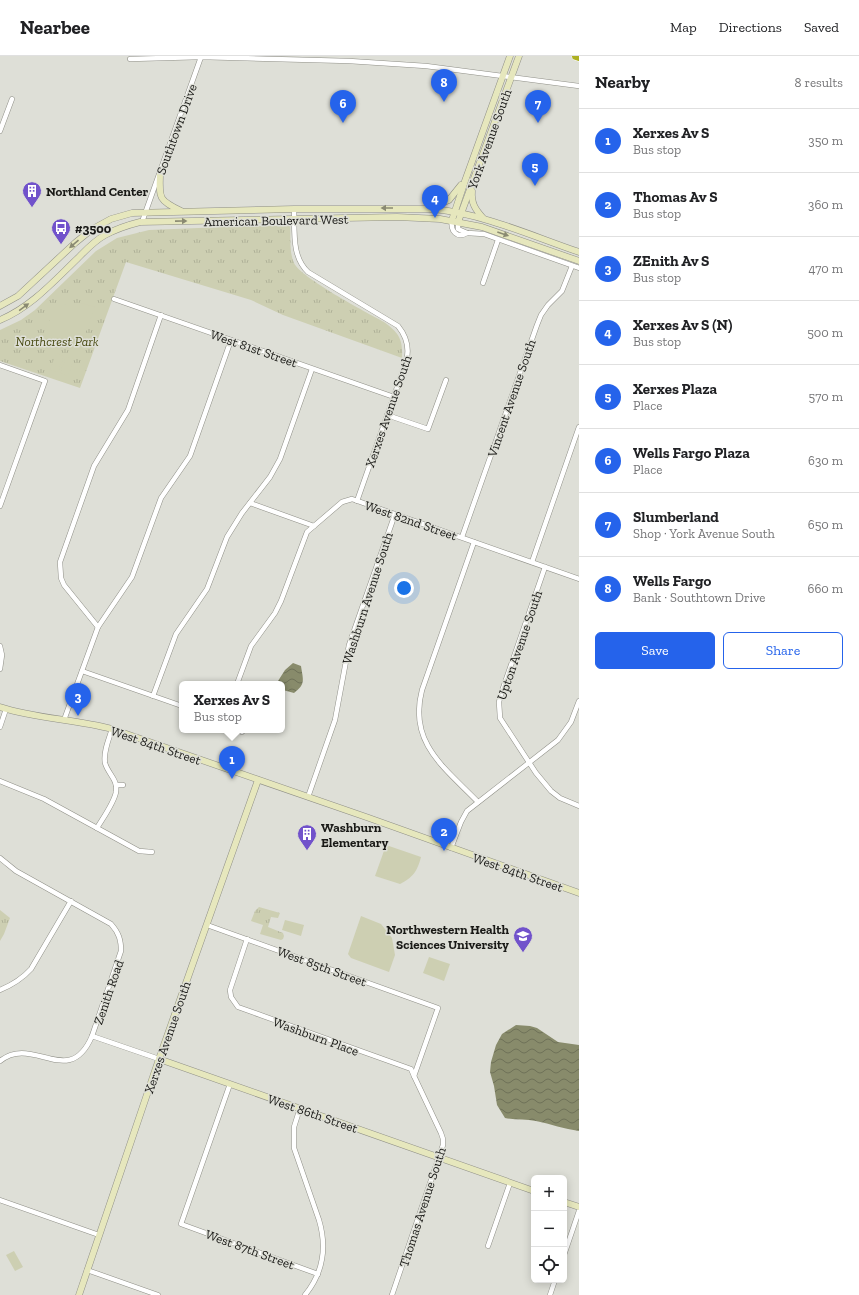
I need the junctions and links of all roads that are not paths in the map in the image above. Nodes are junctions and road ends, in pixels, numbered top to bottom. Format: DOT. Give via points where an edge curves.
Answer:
graph roads {
  1 [pos="510,56"];
  2 [pos="519,56"];
  3 [pos="576,56"];
  4 [pos="201,57"];
  5 [pos="579,57"];
  6 [pos="130,59"];
  7 [pos="503,75"];
  8 [pos="512,77"];
  9 [pos="579,86"];
  10 [pos="12,99"];
  11 [pos="0,131"];
  12 [pos="160,175"];
  13 [pos="465,180"];
  14 [pos="472,187"];
  15 [pos="294,209"];
  16 [pos="426,209"];
  17 [pos="454,211"];
  18 [pos="146,212"];
  19 [pos="182,212"];
  20 [pos="462,213"];
  21 [pos="483,218"];
  22 [pos="295,219"];
  23 [pos="455,221"];
  24 [pos="142,222"];
  25 [pos="498,240"];
  26 [pos="579,252"];
  27 [pos="579,261"];
  28 [pos="572,266"];
  29 [pos="579,268"];
  30 [pos="483,283"];
  31 [pos="114,299"];
  32 [pos="0,306"];
  33 [pos="161,315"];
  34 [pos="0,320"];
  35 [pos="231,340"];
  36 [pos="0,365"];
  37 [pos="312,369"];
  38 [pos="446,380"];
  39 [pos="394,397"];
  40 [pos="388,415"];
  41 [pos="579,427"];
  42 [pos="357,501"];
  43 [pos="250,503"];
  44 [pos="0,506"];
  45 [pos="395,514"];
  46 [pos="314,526"];
  47 [pos="462,538"];
  48 [pos="474,542"];
  49 [pos="532,562"];
  50 [pos="545,567"];
  51 [pos="579,579"];
  52 [pos="98,627"];
  53 [pos="0,646"];
  54 [pos="0,669"];
  55 [pos="82,671"];
  56 [pos="238,681"];
  57 [pos="153,696"];
  58 [pos="579,701"];
  59 [pos="179,705"];
  60 [pos="3,708"];
  61 [pos="64,720"];
  62 [pos="0,727"];
  63 [pos="112,729"];
  64 [pos="529,763"];
  65 [pos="258,780"];
  66 [pos="0,781"];
  67 [pos="116,785"];
  68 [pos="123,785"];
  69 [pos="308,797"];
  70 [pos="478,802"];
  71 [pos="579,806"];
  72 [pos="97,828"];
  73 [pos="452,848"];
  74 [pos="152,852"];
  75 [pos="0,858"];
  76 [pos="579,893"];
  77 [pos="71,901"];
  78 [pos="207,925"];
  79 [pos="247,939"];
  80 [pos="0,990"];
  81 [pos="92,1036"];
  82 [pos="159,1059"];
  83 [pos="0,1061"];
  84 [pos="414,1076"];
  85 [pos="230,1084"];
  86 [pos="300,1108"];
  87 [pos="440,1158"];
  88 [pos="510,1183"];
  89 [pos="531,1190"];
  90 [pos="0,1200"];
  91 [pos="567,1203"];
  92 [pos="579,1207"];
  93 [pos="579,1211"];
  94 [pos="99,1235"];
  95 [pos="488,1246"];
  96 [pos="567,1247"];
  97 [pos="87,1270"];
  98 [pos="318,1274"];
  99 [pos="554,1283"];
  100 [pos="79,1295"];
  101 [pos="158,1295"];
  102 [pos="305,1295"];
  103 [pos="392,1295"];
  104 [pos="550,1295"];
  1 -- 7 [label="street"];
  2 -- 8 [label="street, York Avenue South"];
  3 -- 5 [label="highway"];
  4 -- 6 [label="street"];
  4 -- 7 [label="street" via="426,66"];
  4 -- 12 [label="street, Southtown Drive"];
  7 -- 8 [label="street"];
  7 -- 13 [label="street"];
  8 -- 9 [label="street"];
  8 -- 14 [label="street, York Avenue South"];
  10 -- 11 [label="street"];
  12 -- 18 [label="street, Southtown Drive"];
  12 -- 19 [label="street" via="159,191 162,199"];
  13 -- 16 [label="street" via="449,200"];
  13 -- 17 [label="street"];
  14 -- 20 [label="street, York Avenue South"];
  14 -- 21 [label="street" via="471,199 474,208"];
  16 -- 15 [label="street, American Boulevard West, one-way"];
  15 -- 19 [label="street, American Boulevard West"];
  15 -- 22 [label="street, Xerxes Avenue South"];
  16 -- 17 [label="street, American Boulevard West"];
  17 -- 20 [label="street, American Boulevard West"];
  17 -- 23 [label="street"];
  18 -- 19 [label="street, American Boulevard West"];
  18 -- 24 [label="street, Southtown Drive"];
  18 -- 32 [label="street, American Boulevard West, one-way" via="111,219 91,230 18,296"];
  20 -- 21 [label="street, American Boulevard West"];
  20 -- 23 [label="street, York Avenue South"];
  21 -- 26 [label="street, American Boulevard West"];
  22 -- 23 [label="street, American Boulevard West" via="422,217"];
  24 -- 22 [label="street, American Boulevard West, one-way"];
  22 -- 39 [label="street, Xerxes Avenue South" via="297,256 303,268 392,322 403,332 408,354"];
  23 -- 25 [label="street" via="451,226 452,231 457,234 484,234"];
  23 -- 27 [label="street, American Boulevard West, one-way" via="482,227"];
  34 -- 24 [label="street, American Boulevard West, one-way" via="27,306 92,244 105,235"];
  25 -- 28 [label="street"];
  25 -- 30 [label="street"];
  28 -- 29 [label="street"];
  28 -- 47 [label="street, Vincent Avenue South" via="562,291 541,315"];
  31 -- 33 [label="street, West 81st Street"];
  33 -- 35 [label="street, West 81st Street"];
  33 -- 52 [label="street" via="128,410 94,466 60,562 64,585"];
  35 -- 37 [label="street, West 81st Street"];
  35 -- 52 [label="street" via="190,456 161,498 132,577"];
  36 -- 44 [label="street" via="45,381"];
  37 -- 39 [label="street, West 81st Street"];
  37 -- 43 [label="street" via="280,459 270,478"];
  38 -- 40 [label="street" via="428,429"];
  39 -- 40 [label="street, Xerxes Avenue South"];
  40 -- 42 [label="street, Xerxes Avenue South"];
  41 -- 49 [label="street"];
  42 -- 45 [label="street, West 82nd Street"];
  42 -- 46 [label="street, West 82nd Street" via="342,502"];
  43 -- 46 [label="street"];
  43 -- 57 [label="street" via="227,537 207,589 176,634"];
  45 -- 47 [label="street, West 82nd Street"];
  45 -- 69 [label="street, Washburn Avenue South" via="349,645 335,720"];
  46 -- 56 [label="street" via="308,532 275,613 251,646"];
  47 -- 48 [label="street, West 82nd Street"];
  48 -- 49 [label="street, West 82nd Street"];
  48 -- 70 [label="street" via="422,690 418,714 428,748"];
  49 -- 50 [label="street, West 82nd Street"];
  50 -- 51 [label="street, West 82nd Street"];
  50 -- 64 [label="street, Upton Avenue South" via="498,702 500,718"];
  52 -- 55 [label="street"];
  53 -- 54 [label="street"];
  55 -- 57 [label="street"];
  55 -- 61 [label="street"];
  57 -- 59 [label="street"];
  58 -- 64 [label="street" via="565,732"];
  60 -- 61 [label="street, West 84th Street"];
  60 -- 62 [label="street"];
  61 -- 63 [label="street, West 84th Street"];
  63 -- 65 [label="street, West 84th Street"];
  63 -- 67 [label="street" via="105,763"];
  64 -- 70 [label="street"];
  64 -- 71 [label="street, Upton Avenue South" via="551,791"];
  65 -- 69 [label="street, West 84th Street"];
  65 -- 78 [label="street, Xerxes Avenue South"];
  66 -- 72 [label="street" via="44,800"];
  67 -- 68 [label="street"];
  67 -- 72 [label="street" via="114,799"];
  69 -- 73 [label="street, West 84th Street"];
  70 -- 73 [label="street" via="463,816"];
  72 -- 74 [label="street" via="139,851"];
  73 -- 76 [label="street, West 84th Street"];
  75 -- 77 [label="street, Zenith Road" via="16,871"];
  77 -- 80 [label="street" via="31,969 12,985"];
  77 -- 81 [label="street, Zenith Road" via="111,924 121,944 120,959"];
  78 -- 79 [label="street, West 85th Street"];
  78 -- 82 [label="street, Xerxes Avenue South"];
  79 -- 84 [label="street, Washburn Place" via="231,984 231,997 238,1007 411,1069"];
  79 -- 84 [label="street, West 85th Street" via="438,1008"];
  81 -- 82 [label="street, West 86th Street"];
  81 -- 83 [label="street, Zenith Road" via="81,1054 66,1061 20,1053"];
  82 -- 85 [label="street, West 86th Street"];
  82 -- 94 [label="street, Xerxes Avenue South"];
  84 -- 87 [label="street, Thomas Avenue South" via="443,1139"];
  85 -- 86 [label="street, West 86th Street"];
  85 -- 98 [label="street, West 87th Street" via="181,1224"];
  86 -- 87 [label="street, West 86th Street"];
  86 -- 98 [label="street" via="294,1127 294,1148 322,1231 323,1254"];
  87 -- 88 [label="street, West 86th Street"];
  87 -- 103 [label="street, Thomas Avenue South"];
  88 -- 89 [label="street, West 86th Street"];
  88 -- 95 [label="street"];
  90 -- 94 [label="street"];
  91 -- 92 [label="street"];
  93 -- 96 [label="street"];
  94 -- 97 [label="street, Xerxes Avenue South"];
  97 -- 100 [label="street, Xerxes Avenue South"];
  97 -- 101 [label="street"];
  98 -- 102 [label="street"];
  99 -- 104 [label="street"];
}
